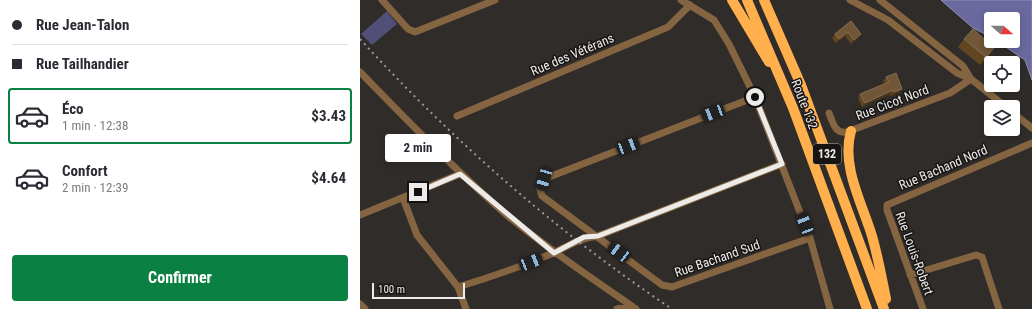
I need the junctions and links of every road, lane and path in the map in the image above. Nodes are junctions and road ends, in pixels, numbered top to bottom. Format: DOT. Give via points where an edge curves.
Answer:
graph roads {
  1 [pos="382,0"];
  2 [pos="495,0"];
  3 [pos="681,0"];
  4 [pos="732,0"];
  5 [pos="747,0"];
  6 [pos="764,0"];
  7 [pos="850,0"];
  8 [pos="880,0"];
  9 [pos="690,5"];
  10 [pos="360,72"];
  11 [pos="971,79"];
  12 [pos="784,87"];
  13 [pos="755,97"];
  14 [pos="997,100"];
  15 [pos="829,113"];
  16 [pos="457,116"];
  17 [pos="1020,119"];
  18 [pos="1032,128"];
  19 [pos="851,131"];
  20 [pos="1032,143"];
  21 [pos="782,164"];
  22 [pos="460,174"];
  23 [pos="403,198"];
  24 [pos="887,205"];
  25 [pos="360,215"];
  26 [pos="598,236"];
  27 [pos="810,238"];
  28 [pos="554,253"];
  29 [pos="910,275"];
  30 [pos="458,287"];
  31 [pos="360,304"];
  32 [pos="634,308"];
  33 [pos="365,309"];
  34 [pos="466,309"];
  35 [pos="617,309"];
  36 [pos="830,309"];
  37 [pos="867,309"];
  38 [pos="884,309"];
  39 [pos="889,309"];
  40 [pos="923,309"];
  41 [pos="999,309"];
  1 -- 2 [label="street" via="408,29 415,32"];
  3 -- 9 [label="street"];
  4 -- 12 [label="highway"];
  5 -- 12 [label="highway, Route 132 / 132"];
  6 -- 38 [label="highway, Route 132 / 132" via="801,85"];
  7 -- 11 [label="street" via="888,20 957,73"];
  8 -- 11 [label="street" via="963,66"];
  9 -- 13 [label="street" via="714,20"];
  9 -- 16 [label="street, Rue des Vétérans" via="668,27"];
  10 -- 22 [label="street"];
  11 -- 14 [label="street"];
  11 -- 19 [label="street, Rue Cicot Nord" via="950,93"];
  12 -- 37 [label="highway, Route 132 / 132"];
  13 -- 21 [label="street"];
  13 -- 26 [label="street, Rue Bachand Sud" via="544,179 540,189 542,196"];
  15 -- 19 [label="street, Rue Cicot Nord" via="838,131"];
  17 -- 18 [label="street"];
  19 -- 39 [label="highway" via="849,161 872,237"];
  20 -- 24 [label="street, Rue Bachand Nord"];
  21 -- 26 [label="street"];
  21 -- 27 [label="street"];
  22 -- 23 [label="street"];
  22 -- 28 [label="street"];
  23 -- 25 [label="street"];
  23 -- 30 [label="street" via="417,235"];
  24 -- 29 [label="street, Rue Louis-Robert" via="886,210"];
  26 -- 27 [label="street, Rue Bachand Sud" via="662,285 672,287"];
  26 -- 28 [label="street" via="584,237"];
  27 -- 36 [label="street"];
  28 -- 30 [label="street"];
  28 -- 32 [label="street"];
  29 -- 40 [label="street, Rue Louis-Robert"];
  29 -- 41 [label="street" via="976,255 982,257"];
  30 -- 34 [label="street"];
  31 -- 33 [label="street"];
  32 -- 35 [label="street"];
}
